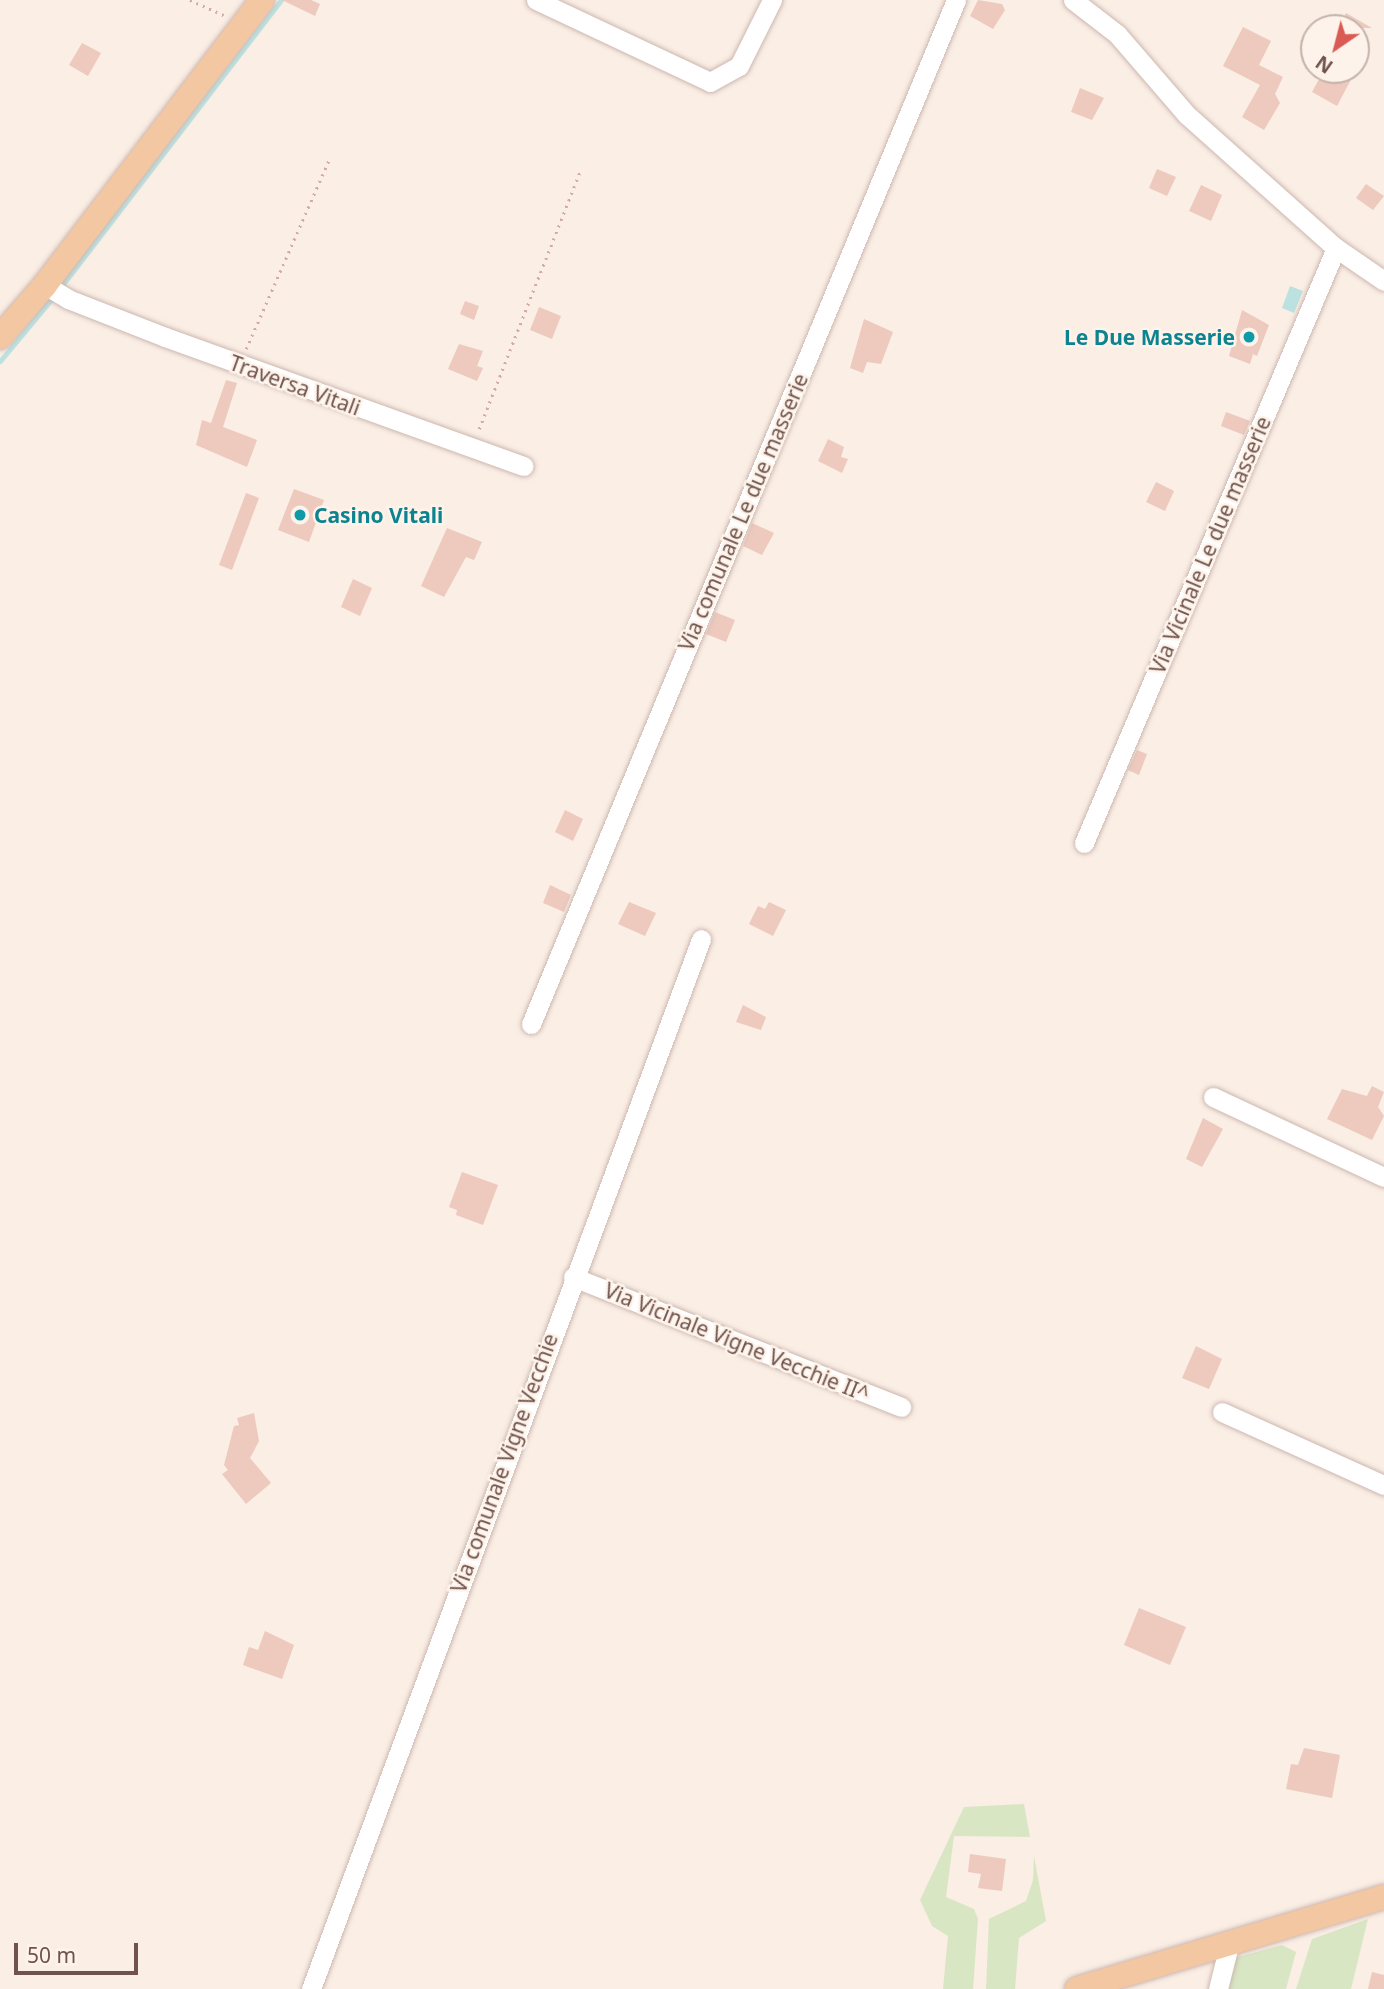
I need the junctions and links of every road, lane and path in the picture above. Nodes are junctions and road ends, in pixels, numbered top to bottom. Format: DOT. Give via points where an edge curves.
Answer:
graph roads {
  1 [pos="190,0"];
  2 [pos="262,0"];
  3 [pos="536,0"];
  4 [pos="772,0"];
  5 [pos="956,0"];
  6 [pos="1073,0"];
  7 [pos="243,24"];
  8 [pos="330,160"];
  9 [pos="580,171"];
  10 [pos="1336,248"];
  11 [pos="1384,281"];
  12 [pos="45,285"];
  13 [pos="0,337"];
  14 [pos="240,365"];
  15 [pos="471,449"];
  16 [pos="524,466"];
  17 [pos="1084,843"];
  18 [pos="701,939"];
  19 [pos="531,1024"];
  20 [pos="1213,1097"];
  21 [pos="1384,1177"];
  22 [pos="573,1277"];
  23 [pos="901,1407"];
  24 [pos="1222,1412"];
  25 [pos="1384,1485"];
  26 [pos="1384,1897"];
  27 [pos="1228,1945"];
  28 [pos="311,1989"];
  29 [pos="1077,1989"];
  30 [pos="1219,1989"];
  1 -- 7 [label="path"];
  2 -- 7 [label="main road"];
  3 -- 4 [label="street" via="710,82 739,66"];
  5 -- 19 [label="street, Via comunale Le due masserie"];
  6 -- 10 [label="street" via="1117,34 1187,115"];
  7 -- 12 [label="main road"];
  8 -- 14 [label="path"];
  9 -- 15 [label="path"];
  10 -- 11 [label="street"];
  10 -- 17 [label="street, Via Vicinale Le due masserie"];
  12 -- 13 [label="main road"];
  12 -- 14 [label="street, Traversa Vitali" via="68,299"];
  14 -- 15 [label="street, Traversa Vitali"];
  15 -- 16 [label="street, Traversa Vitali"];
  18 -- 22 [label="street, Via comunale Vigne Vecchie"];
  20 -- 21 [label="street"];
  22 -- 23 [label="street, Via Vicinale Vigne Vecchie II^"];
  22 -- 28 [label="street, Via comunale Vigne Vecchie"];
  24 -- 25 [label="street"];
  26 -- 27 [label="main road"];
  27 -- 29 [label="main road"];
  27 -- 30 [label="street"];
}
